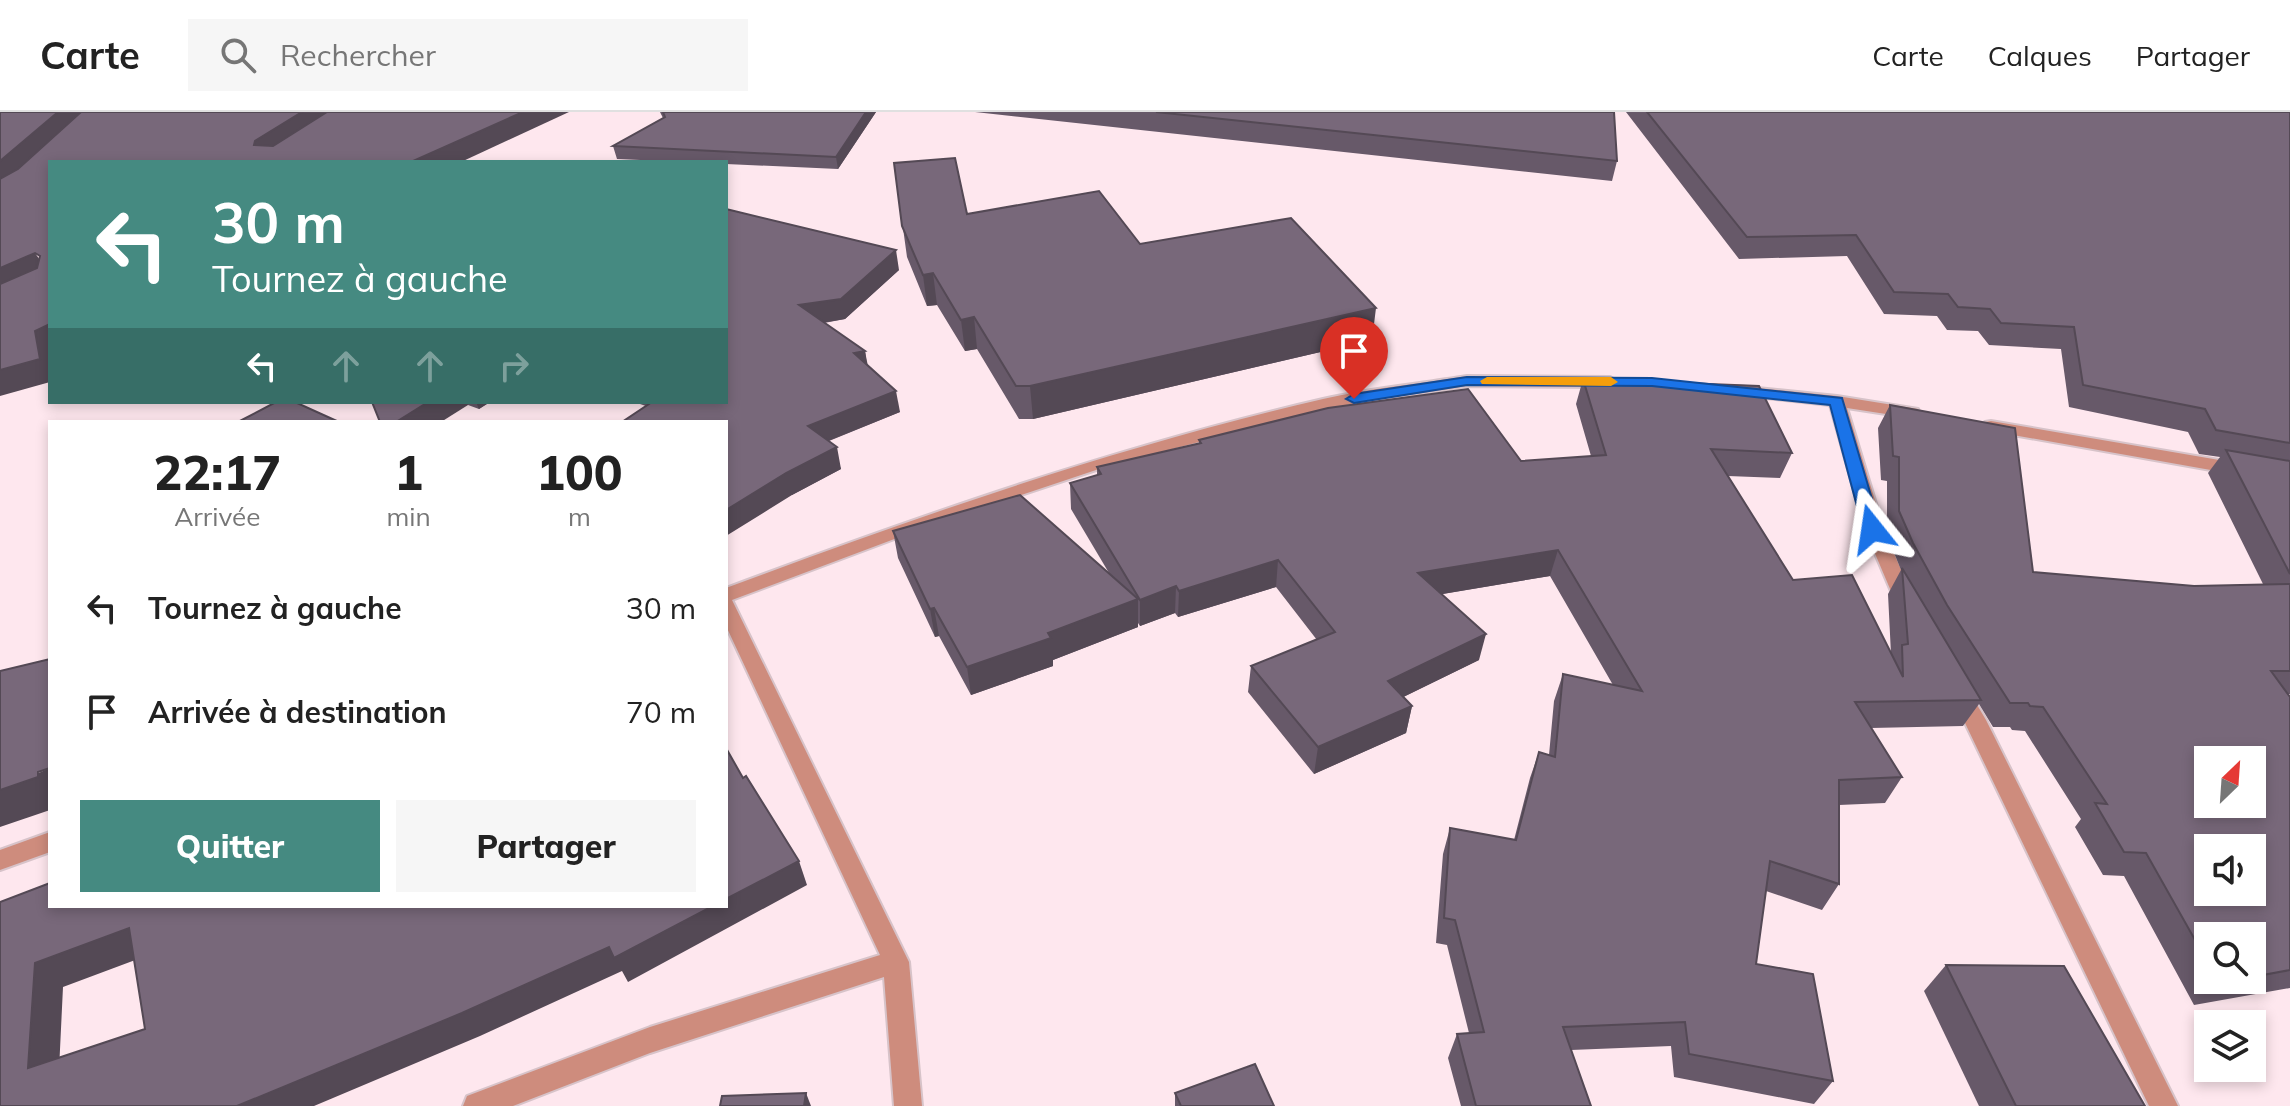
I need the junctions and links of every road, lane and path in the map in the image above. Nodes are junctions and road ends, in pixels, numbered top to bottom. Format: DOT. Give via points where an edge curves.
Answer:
graph roads {
  1 [pos="1621,382"];
  2 [pos="1714,388"];
  3 [pos="1837,401"];
  4 [pos="1928,416"];
  5 [pos="1973,423"];
  6 [pos="2290,478"];
  7 [pos="728,594"];
  8 [pos="728,609"];
  9 [pos="1914,619"];
  10 [pos="1944,670"];
  11 [pos="48,843"];
  12 [pos="0,860"];
  13 [pos="896,962"];
  14 [pos="477,1106"];
  15 [pos="908,1106"];
  16 [pos="2164,1106"];
  1 -- 7 [label="street" via="1467,381 1326,403 1099,463"];
  2 -- 3 [label="street"];
  3 -- 4 [label="street"];
  3 -- 9 [label="street" via="1872,529"];
  5 -- 6 [label="street"];
  8 -- 13 [label="street"];
  10 -- 16 [label="street" via="1975,720"];
  11 -- 12 [label="street"];
  13 -- 14 [label="street" via="650,1040"];
  13 -- 15 [label="street"];
}
